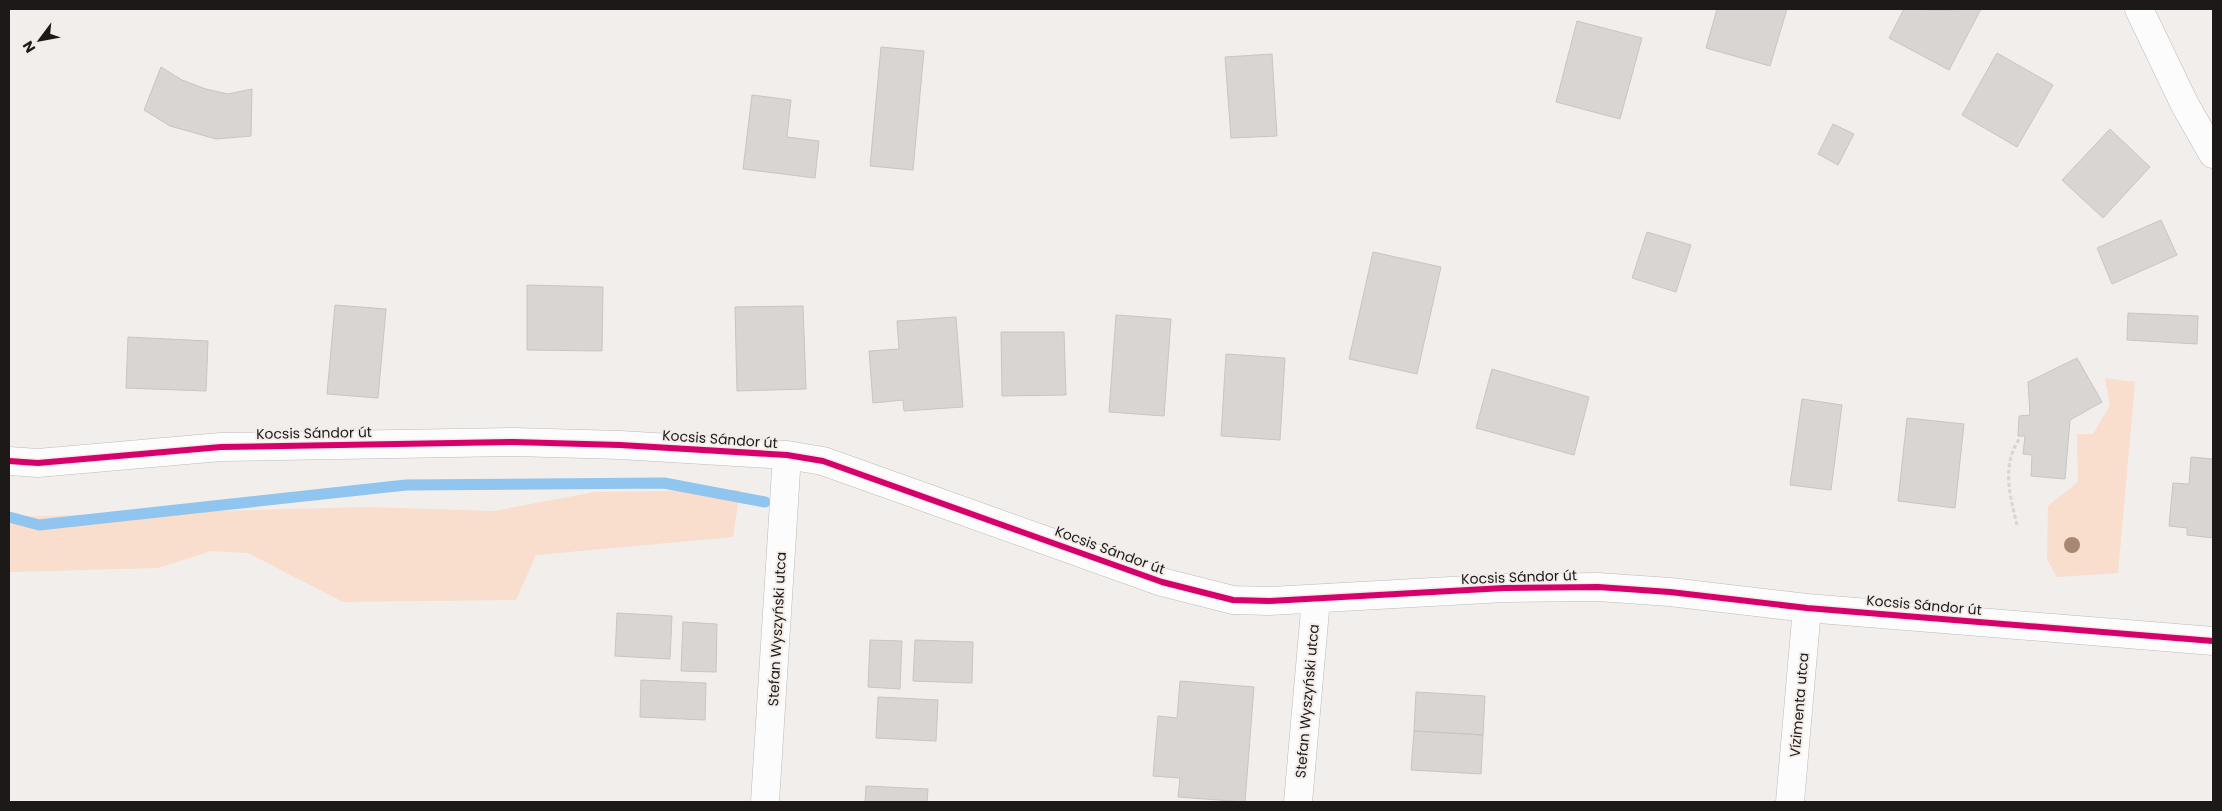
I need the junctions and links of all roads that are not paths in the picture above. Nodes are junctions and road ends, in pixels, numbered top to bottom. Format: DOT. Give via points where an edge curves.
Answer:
graph roads {
  1 [pos="2139,9"];
  2 [pos="2213,154"];
  3 [pos="787,456"];
  4 [pos="9,461"];
  5 [pos="1316,599"];
  6 [pos="1807,608"];
  7 [pos="2213,641"];
  8 [pos="765,802"];
  9 [pos="1298,802"];
  10 [pos="1790,802"];
  1 -- 2 [label="street" via="2185,105"];
  3 -- 4 [label="street, Kocsis Sándor út" via="514,442 221,447 38,463"];
  3 -- 5 [label="street, Kocsis Sándor út" via="823,460 1162,582 1233,600"];
  3 -- 8 [label="street, Stefan Wyszyński utca"];
  5 -- 6 [label="street, Kocsis Sándor út" via="1504,588 1598,587"];
  5 -- 9 [label="street, Stefan Wyszyński utca"];
  6 -- 7 [label="street, Kocsis Sándor út"];
  6 -- 10 [label="street, Vízimenta utca"];
}
